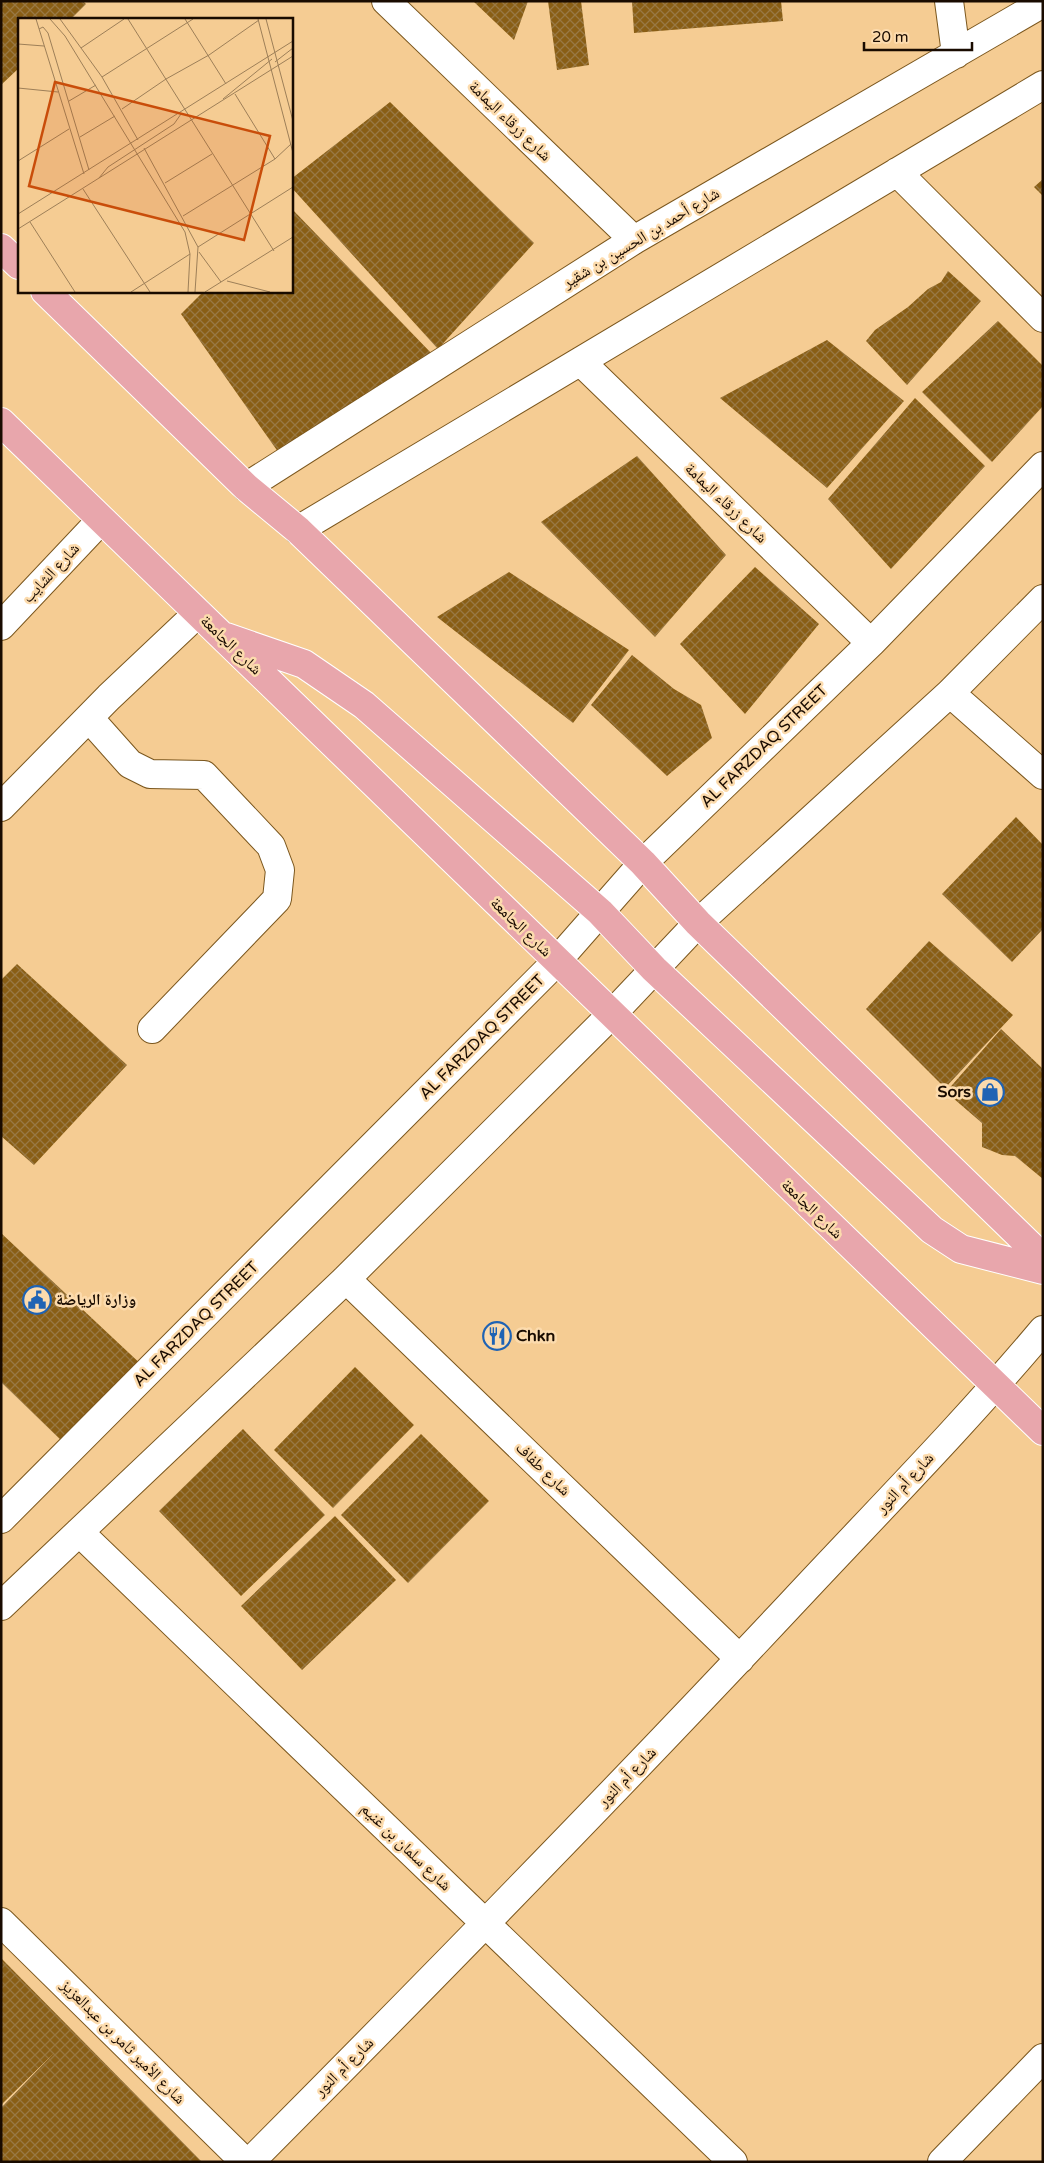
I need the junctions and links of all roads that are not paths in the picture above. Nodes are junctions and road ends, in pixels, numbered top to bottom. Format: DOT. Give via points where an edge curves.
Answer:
graph roads {
  1 [pos="386,1"];
  2 [pos="949,1"];
  3 [pos="1043,3"];
  4 [pos="956,54"];
  5 [pos="1043,85"];
  6 [pos="897,172"];
  7 [pos="634,240"];
  8 [pos="1,248"];
  9 [pos="18,264"];
  10 [pos="46,292"];
  11 [pos="1043,318"];
  12 [pos="581,362"];
  13 [pos="1,422"];
  14 [pos="1043,466"];
  15 [pos="246,487"];
  16 [pos="101,520"];
  17 [pos="298,530"];
  18 [pos="1043,599"];
  19 [pos="198,613"];
  20 [pos="1,626"];
  21 [pos="220,635"];
  22 [pos="871,643"];
  23 [pos="950,693"];
  24 [pos="89,718"];
  25 [pos="1043,775"];
  26 [pos="1,807"];
  27 [pos="643,863"];
  28 [pos="600,912"];
  29 [pos="698,923"];
  30 [pos="556,962"];
  31 [pos="654,969"];
  32 [pos="611,1014"];
  33 [pos="152,1029"];
  34 [pos="1043,1258"];
  35 [pos="1043,1270"];
  36 [pos="346,1279"];
  37 [pos="1043,1330"];
  38 [pos="996,1386"];
  39 [pos="1043,1431"];
  40 [pos="1,1518"];
  41 [pos="79,1532"];
  42 [pos="1,1606"];
  43 [pos="740,1659"];
  44 [pos="1,1922"];
  45 [pos="486,1924"];
  46 [pos="1043,2058"];
  47 [pos="244,2162"];
  48 [pos="250,2162"];
  49 [pos="733,2162"];
  50 [pos="942,2162"];
  1 -- 7 [label="street, شارع زرقاء اليمامة"];
  2 -- 4 [label="street"];
  3 -- 4 [label="street, شارع أحمد بن الحسين بن شقير"];
  4 -- 7 [label="street, شارع أحمد بن الحسين بن شقير"];
  5 -- 6 [label="street"];
  6 -- 11 [label="street"];
  6 -- 12 [label="street"];
  7 -- 15 [label="street, شارع أحمد بن الحسين بن شقير"];
  8 -- 9 [label="main road"];
  10 -- 15 [label="main road"];
  12 -- 17 [label="street"];
  12 -- 22 [label="street, شارع زرقاء اليمامة"];
  13 -- 16 [label="main road, شارع الجامعة"];
  14 -- 22 [label="street, AL FARZDAQ STREET"];
  15 -- 17 [label="main road"];
  16 -- 19 [label="main road, شارع الجامعة"];
  16 -- 20 [label="street, شارع الشايب"];
  17 -- 27 [label="main road"];
  18 -- 23 [label="street"];
  19 -- 21 [label="main road, شارع الجامعة"];
  19 -- 24 [label="street"];
  21 -- 28 [label="main road" via="304,664 364,705"];
  21 -- 30 [label="main road, شارع الجامعة"];
  22 -- 27 [label="street, AL FARZDAQ STREET"];
  23 -- 25 [label="street"];
  23 -- 29 [label="street"];
  24 -- 26 [label="street"];
  24 -- 33 [label="street" via="130,764 150,774 204,775 271,846 280,870 277,899"];
  27 -- 28 [label="street, AL FARZDAQ STREET"];
  27 -- 29 [label="main road"];
  28 -- 30 [label="street, AL FARZDAQ STREET"];
  28 -- 31 [label="main road"];
  29 -- 31 [label="street"];
  29 -- 34 [label="main road"];
  30 -- 32 [label="main road, شارع الجامعة"];
  30 -- 40 [label="street, AL FARZDAQ STREET"];
  31 -- 32 [label="street"];
  31 -- 35 [label="main road" via="932,1230 961,1248"];
  32 -- 36 [label="street"];
  32 -- 38 [label="main road, شارع الجامعة"];
  36 -- 41 [label="street"];
  36 -- 43 [label="street, شارع طفاف"];
  37 -- 38 [label="street, شارع أم النور"];
  38 -- 39 [label="main road, شارع الجامعة"];
  38 -- 43 [label="street, شارع أم النور"];
  41 -- 42 [label="street"];
  41 -- 45 [label="street, شارع سلمان بن غنيم"];
  43 -- 45 [label="street, شارع أم النور"];
  44 -- 47 [label="street, شارع الأمير ثامر بن عبدالعزيز"];
  45 -- 48 [label="street, شارع أم النور"];
  45 -- 49 [label="street, شارع سلمان بن غنيم"];
  46 -- 50 [label="street"];
}
